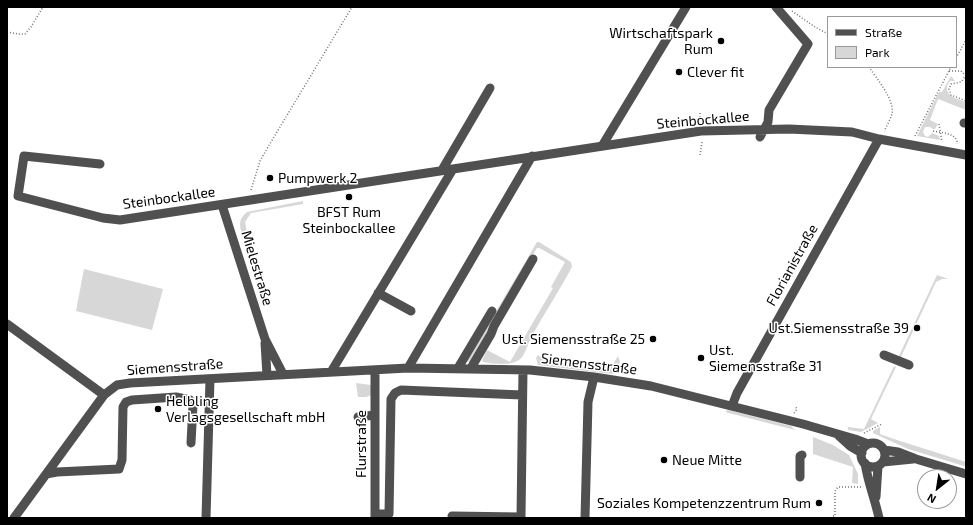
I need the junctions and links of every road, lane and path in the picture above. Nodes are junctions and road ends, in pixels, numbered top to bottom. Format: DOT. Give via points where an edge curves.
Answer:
graph roads {
  1 [pos="43,7"];
  2 [pos="352,7"];
  3 [pos="686,7"];
  4 [pos="776,7"];
  5 [pos="788,7"];
  6 [pos="7,32"];
  7 [pos="827,33"];
  8 [pos="966,40"];
  9 [pos="957,56"];
  10 [pos="870,68"];
  11 [pos="950,68"];
  12 [pos="949,71"];
  13 [pos="966,75"];
  14 [pos="490,88"];
  15 [pos="966,101"];
  16 [pos="700,113"];
  17 [pos="939,124"];
  18 [pos="701,126"];
  19 [pos="765,129"];
  20 [pos="932,131"];
  21 [pos="942,133"];
  22 [pos="760,137"];
  23 [pos="914,137"];
  24 [pos="879,139"];
  25 [pos="702,142"];
  26 [pos="942,142"];
  27 [pos="957,144"];
  28 [pos="602,146"];
  29 [pos="700,155"];
  30 [pos="966,155"];
  31 [pos="532,156"];
  32 [pos="100,164"];
  33 [pos="452,169"];
  34 [pos="442,170"];
  35 [pos="249,200"];
  36 [pos="222,205"];
  37 [pos="533,259"];
  38 [pos="378,293"];
  39 [pos="411,311"];
  40 [pos="492,311"];
  41 [pos="7,324"];
  42 [pos="265,339"];
  43 [pos="884,355"];
  44 [pos="909,365"];
  45 [pos="408,368"];
  46 [pos="458,368"];
  47 [pos="471,368"];
  48 [pos="375,370"];
  49 [pos="523,370"];
  50 [pos="331,372"];
  51 [pos="283,374"];
  52 [pos="267,375"];
  53 [pos="594,377"];
  54 [pos="210,379"];
  55 [pos="157,382"];
  56 [pos="522,394"];
  57 [pos="104,395"];
  58 [pos="157,399"];
  59 [pos="732,406"];
  60 [pos="795,406"];
  61 [pos="375,415"];
  62 [pos="358,417"];
  63 [pos="792,417"];
  64 [pos="882,424"];
  65 [pos="836,434"];
  66 [pos="862,434"];
  67 [pos="191,443"];
  68 [pos="868,444"];
  69 [pos="884,450"];
  70 [pos="862,453"];
  71 [pos="802,455"];
  72 [pos="916,459"];
  73 [pos="865,463"];
  74 [pos="880,464"];
  75 [pos="46,474"];
  76 [pos="966,474"];
  77 [pos="800,477"];
  78 [pos="862,487"];
  79 [pos="876,500"];
  80 [pos="375,516"];
  81 [pos="452,516"];
  82 [pos="833,516"];
  83 [pos="14,518"];
  84 [pos="206,518"];
  85 [pos="585,518"];
  86 [pos="879,518"];
  1 -- 6 [label="path" via="25,34"];
  2 -- 35 [label="path" via="260,161"];
  3 -- 28 [label="street"];
  4 -- 19 [label="street" via="808,44 769,110"];
  5 -- 7 [label="path"];
  8 -- 9 [label="path"];
  10 -- 24 [label="path" via="892,105 889,122"];
  11 -- 12 [label="path"];
  12 -- 13 [label="path" via="961,71"];
  12 -- 23 [label="path"];
  13 -- 15 [label="path" via="961,82 951,84 949,89 951,95"];
  14 -- 34 [label="street"];
  16 -- 18 [label="path"];
  17 -- 21 [label="path"];
  19 -- 22 [label="street"];
  19 -- 24 [label="street, Steinbockallee" via="852,132"];
  19 -- 28 [label="street, Steinbockallee" via="701,131"];
  20 -- 21 [label="path"];
  21 -- 26 [label="path"];
  21 -- 27 [label="path" via="954,136"];
  24 -- 30 [label="street, Steinbockallee"];
  24 -- 59 [label="street, Florianistraße" via="744,379"];
  25 -- 29 [label="path"];
  28 -- 31 [label="street, Steinbockallee"];
  31 -- 33 [label="street, Steinbockallee"];
  31 -- 45 [label="street"];
  32 -- 36 [label="street, Steinbockallee" via="24,156 18,196 120,220"];
  33 -- 34 [label="street, Steinbockallee"];
  33 -- 38 [label="street"];
  34 -- 35 [label="street, Steinbockallee"];
  35 -- 36 [label="street, Steinbockallee"];
  36 -- 42 [label="street, Mielestraße"];
  37 -- 47 [label="street"];
  38 -- 39 [label="street"];
  38 -- 50 [label="street"];
  40 -- 46 [label="street"];
  41 -- 57 [label="street"];
  42 -- 51 [label="street, Mielestraße"];
  42 -- 52 [label="street, Mielestraße"];
  43 -- 44 [label="street"];
  45 -- 46 [label="street, Siemensstraße"];
  45 -- 48 [label="street, Siemensstraße"];
  46 -- 47 [label="street, Siemensstraße"];
  47 -- 49 [label="street, Siemensstraße"];
  48 -- 50 [label="street, Siemensstraße"];
  48 -- 61 [label="street, Flurstraße"];
  49 -- 53 [label="street, Siemensstraße"];
  49 -- 56 [label="street"];
  50 -- 51 [label="street, Siemensstraße"];
  51 -- 52 [label="street, Siemensstraße"];
  52 -- 54 [label="street, Siemensstraße"];
  53 -- 59 [label="street, Siemensstraße" via="651,386"];
  53 -- 85 [label="street" via="588,402"];
  54 -- 55 [label="street, Siemensstraße"];
  54 -- 84 [label="street"];
  55 -- 57 [label="street, Siemensstraße" via="117,386"];
  55 -- 58 [label="street"];
  56 -- 80 [label="street" via="401,390 395,393 391,399 393,514"];
  56 -- 81 [label="street" via="521,517"];
  57 -- 75 [label="street, Siemensstraße"];
  58 -- 67 [label="street" via="176,397 190,400 193,405"];
  58 -- 75 [label="street" via="126,402 123,408 122,460 118,469"];
  59 -- 65 [label="street, Siemensstraße" via="803,428"];
  60 -- 63 [label="path" via="797,409"];
  61 -- 62 [label="street"];
  61 -- 80 [label="street, Flurstraße"];
  64 -- 66 [label="path"];
  65 -- 68 [label="street, Siemensstraße"];
  65 -- 70 [label="street, Siemensstraße"];
  68 -- 69 [label="street" via="876,443"];
  68 -- 70 [label="street"];
  69 -- 72 [label="street"];
  69 -- 74 [label="street" via="885,455"];
  70 -- 73 [label="street"];
  71 -- 77 [label="street"];
  72 -- 74 [label="street"];
  72 -- 76 [label="street"];
  73 -- 74 [label="street" via="872,467"];
  73 -- 79 [label="street"];
  74 -- 79 [label="street"];
  75 -- 83 [label="street, Siemensstraße"];
  78 -- 82 [label="path" via="838,487 834,491"];
  79 -- 86 [label="street"];
}
